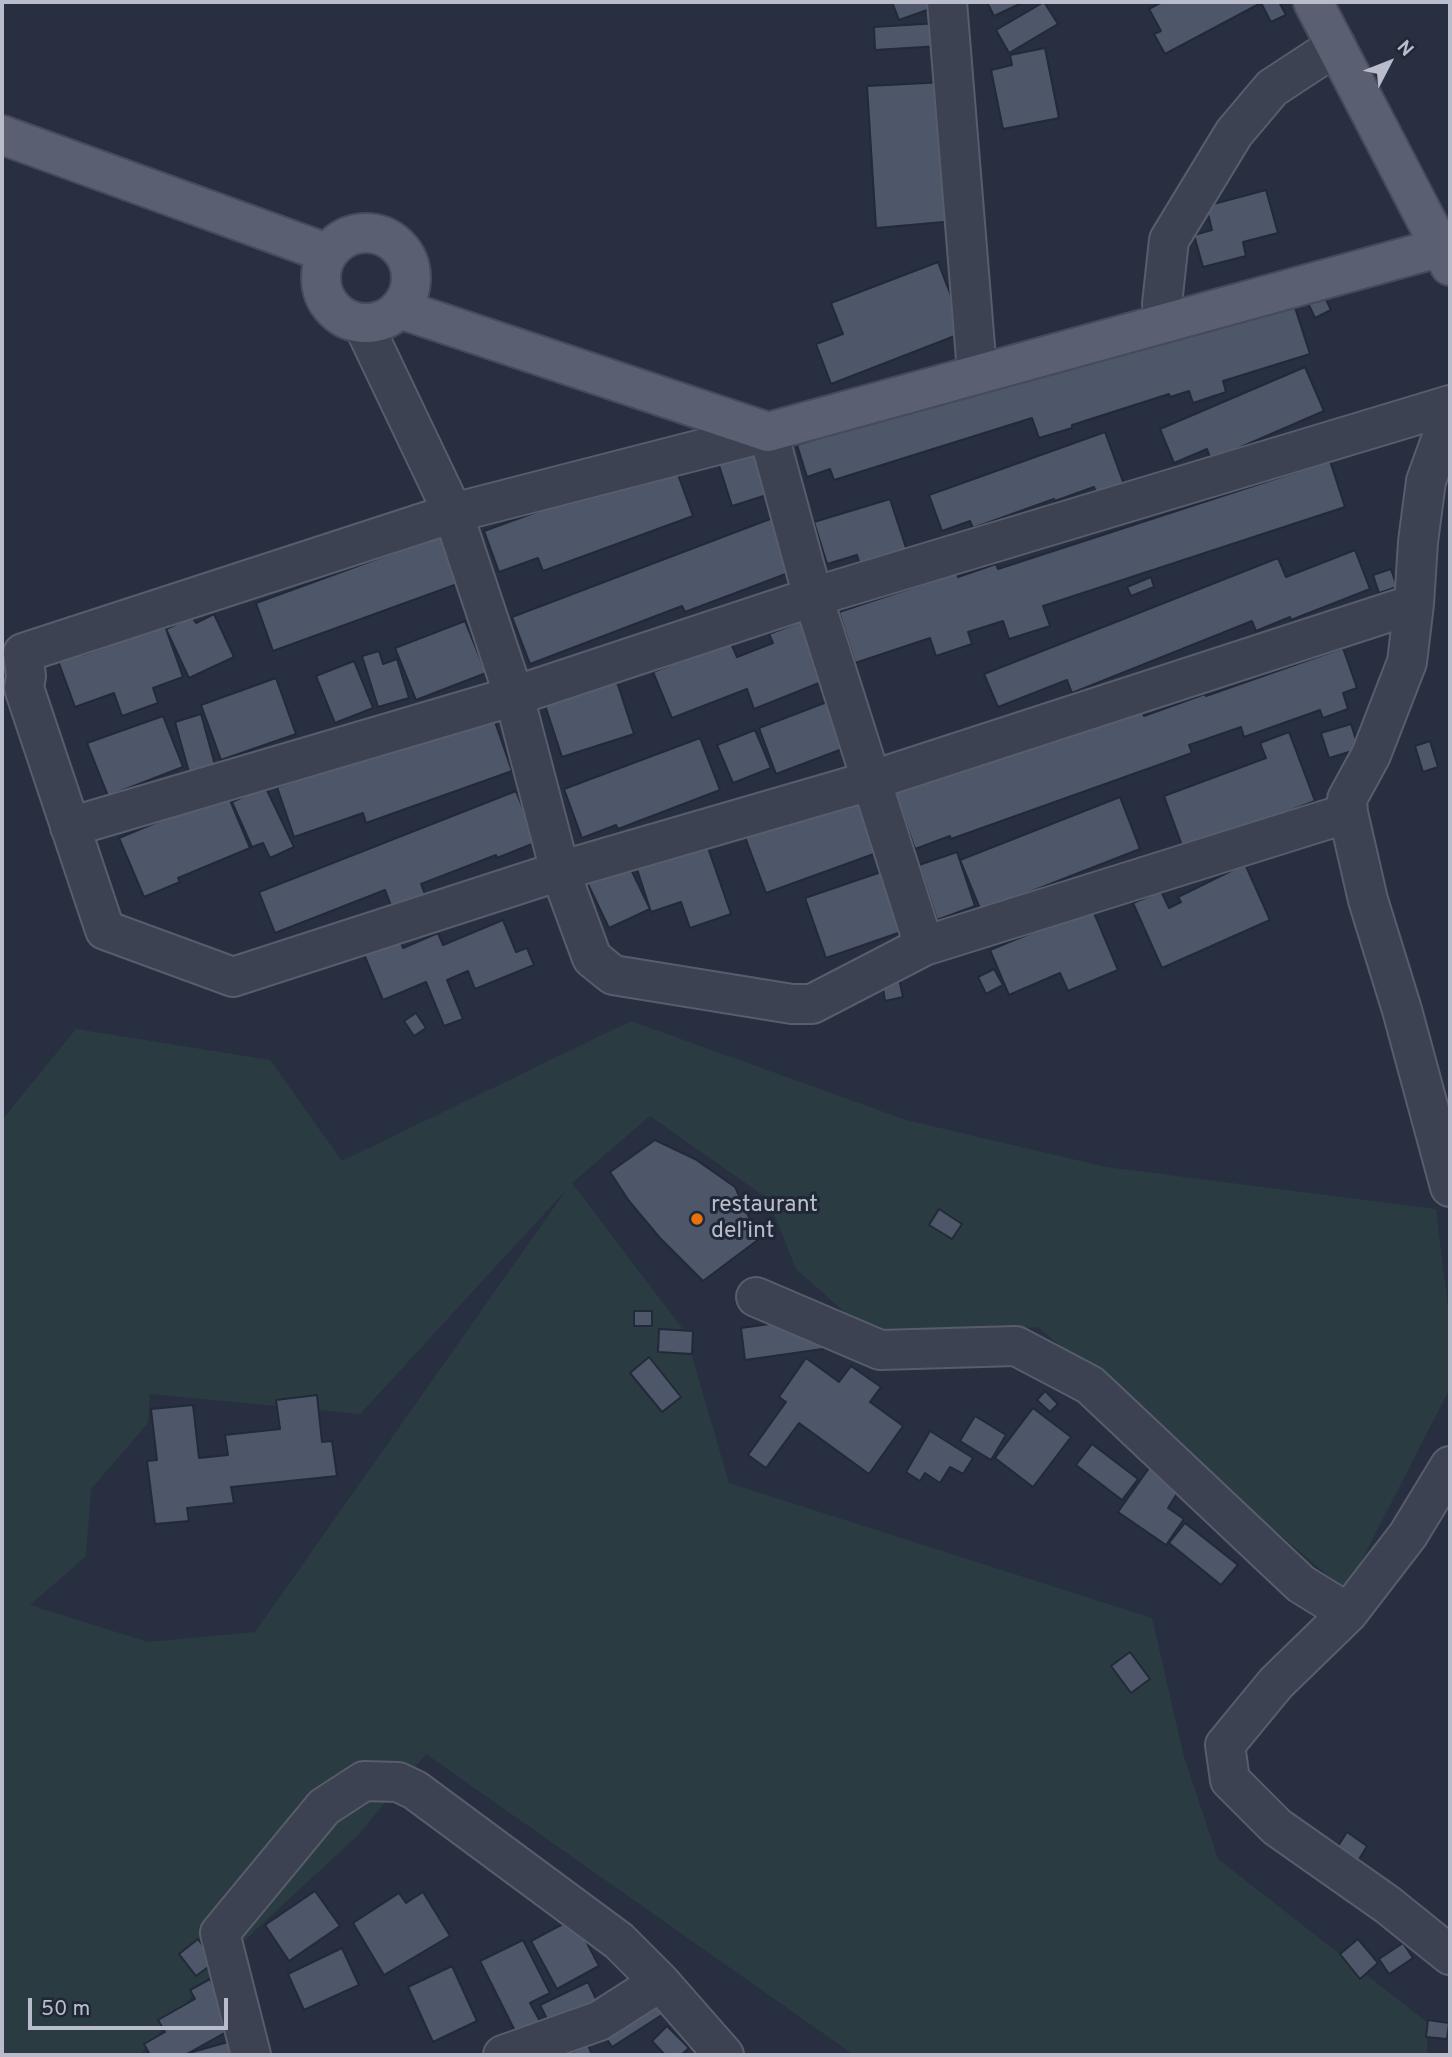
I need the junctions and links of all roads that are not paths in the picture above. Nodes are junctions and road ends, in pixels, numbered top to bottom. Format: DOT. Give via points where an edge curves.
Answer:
graph roads {
  1 [pos="947,2"];
  2 [pos="1313,2"];
  3 [pos="1336,47"];
  4 [pos="2,135"];
  5 [pos="2,156"];
  6 [pos="1441,246"];
  7 [pos="323,266"];
  8 [pos="405,298"];
  9 [pos="1162,304"];
  10 [pos="363,324"];
  11 [pos="975,359"];
  12 [pos="1450,405"];
  13 [pos="1450,415"];
  14 [pos="768,432"];
  15 [pos="453,513"];
  16 [pos="813,597"];
  17 [pos="1414,604"];
  18 [pos="514,696"];
  19 [pos="873,780"];
  20 [pos="1348,813"];
  21 [pos="70,827"];
  22 [pos="561,871"];
  23 [pos="924,946"];
  24 [pos="1450,1187"];
  25 [pos="756,1297"];
  26 [pos="1450,1466"];
  27 [pos="1348,1614"];
  28 [pos="1450,1955"];
  29 [pos="660,1982"];
  30 [pos="251,2055"];
  31 [pos="503,2055"];
  32 [pos="724,2055"];
  1 -- 11 [label="street"];
  2 -- 3 [label="main road"];
  3 -- 6 [label="main road"];
  3 -- 9 [label="street" via="1272,88 1234,133 1170,240"];
  4 -- 7 [label="main road"];
  5 -- 7 [label="main road"];
  6 -- 9 [label="main road"];
  6 -- 14 [label="main road"];
  7 -- 8 [label="main road" via="342,238 362,232 382,235 400,247 410,266"];
  7 -- 10 [label="main road" via="326,301 342,317"];
  8 -- 10 [label="main road" via="383,320"];
  8 -- 11 [label="main road" via="774,415"];
  8 -- 14 [label="main road"];
  9 -- 11 [label="main road"];
  10 -- 15 [label="street"];
  12 -- 16 [label="street"];
  13 -- 17 [label="street" via="1426,481"];
  14 -- 15 [label="street"];
  14 -- 16 [label="street"];
  15 -- 18 [label="street"];
  15 -- 21 [label="street" via="23,653 24,688"];
  16 -- 18 [label="street"];
  16 -- 19 [label="street"];
  17 -- 19 [label="street"];
  17 -- 20 [label="street" via="1407,662 1371,755 1347,799"];
  18 -- 21 [label="street"];
  18 -- 22 [label="street"];
  19 -- 22 [label="street"];
  19 -- 23 [label="street"];
  20 -- 23 [label="street"];
  20 -- 24 [label="street" via="1368,900"];
  21 -- 22 [label="street" via="105,930 233,977"];
  22 -- 23 [label="street" via="592,958 613,975 812,1004"];
  25 -- 27 [label="street" via="880,1350 1016,1346 1090,1385 1301,1584"];
  26 -- 27 [label="street" via="1408,1535"];
  27 -- 28 [label="street" via="1276,1683 1225,1745 1230,1780 1277,1827"];
  29 -- 30 [label="street" via="619,1941 415,1790 398,1782 364,1781 324,1807 220,1933"];
  29 -- 31 [label="street" via="599,2021"];
  29 -- 32 [label="street"];
}
